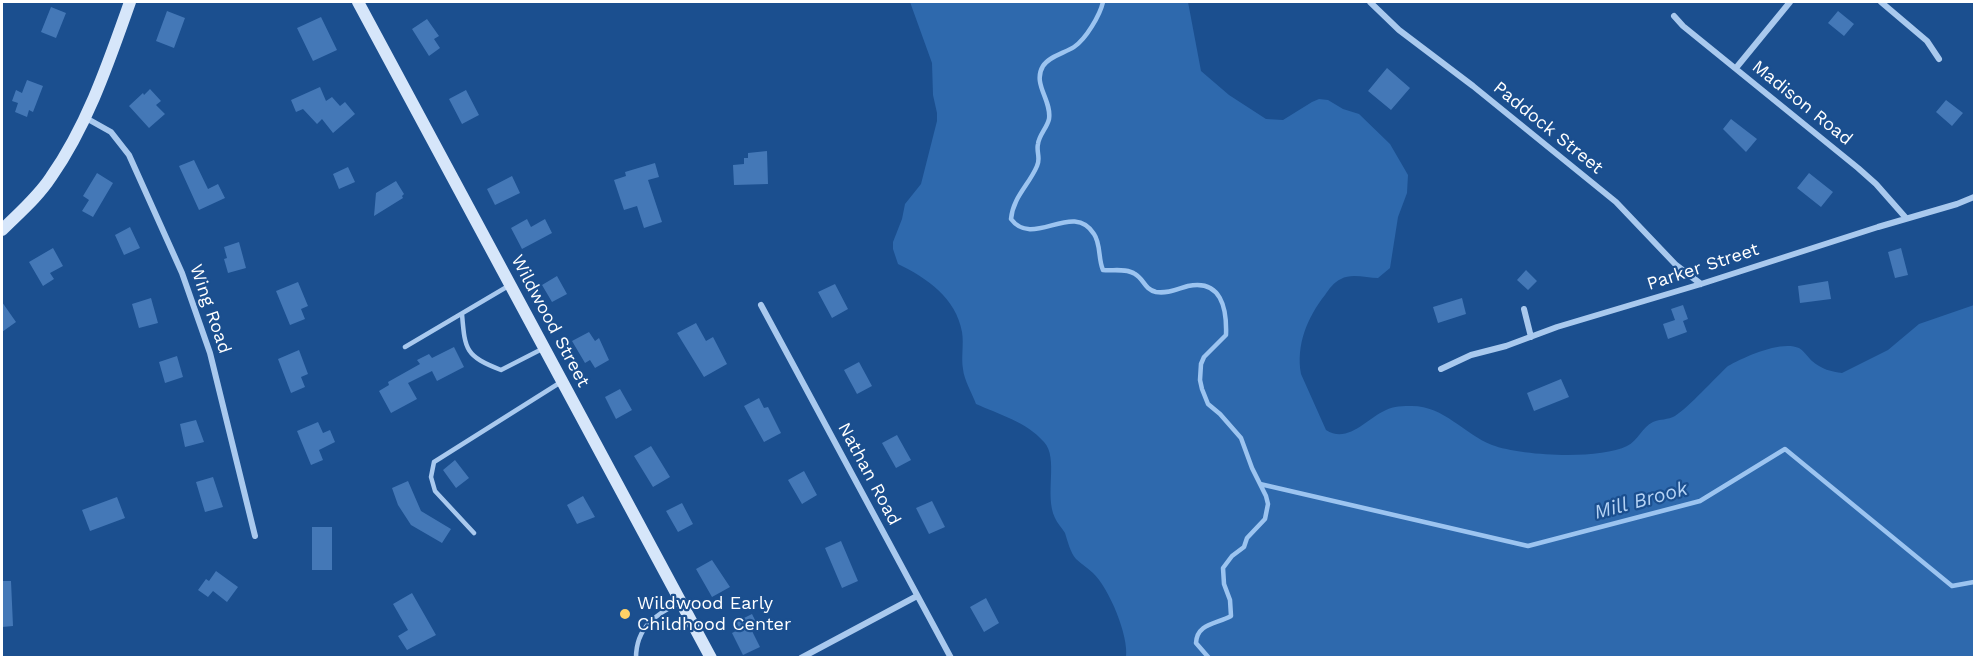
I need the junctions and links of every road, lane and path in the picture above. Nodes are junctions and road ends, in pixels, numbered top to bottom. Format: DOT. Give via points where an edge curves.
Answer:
graph roads {
  1 [pos="130,2"];
  2 [pos="358,2"];
  3 [pos="1370,2"];
  4 [pos="1790,2"];
  5 [pos="1881,2"];
  6 [pos="1674,16"];
  7 [pos="1939,58"];
  8 [pos="1736,68"];
  9 [pos="86,118"];
  10 [pos="1974,197"];
  11 [pos="1906,218"];
  12 [pos="2,230"];
  13 [pos="1701,284"];
  14 [pos="510,285"];
  15 [pos="761,305"];
  16 [pos="1524,309"];
  17 [pos="462,314"];
  18 [pos="1531,337"];
  19 [pos="405,347"];
  20 [pos="544,348"];
  21 [pos="1441,369"];
  22 [pos="562,382"];
  23 [pos="474,533"];
  24 [pos="255,536"];
  25 [pos="917,596"];
  26 [pos="681,602"];
  27 [pos="636,657"];
  28 [pos="711,657"];
  29 [pos="801,657"];
  30 [pos="951,657"];
  1 -- 9 [label="street"];
  2 -- 14 [label="street, Wildwood Street"];
  3 -- 13 [label="street, Paddock Street" via="1399,30 1616,202 1676,265"];
  4 -- 8 [label="street"];
  5 -- 7 [label="street" via="1919,33"];
  6 -- 8 [label="street, Madison Road"];
  8 -- 11 [label="street, Madison Road" via="1858,168"];
  9 -- 12 [label="street" via="52,177"];
  9 -- 24 [label="street, Wing Road" via="111,132 129,155 182,273 210,353"];
  10 -- 11 [label="street, Parker Street"];
  11 -- 13 [label="street, Parker Street"];
  13 -- 18 [label="street, Parker Street"];
  14 -- 17 [label="lane"];
  14 -- 20 [label="street, Wildwood Street"];
  15 -- 25 [label="street, Nathan Road"];
  16 -- 18 [label="street"];
  17 -- 19 [label="lane"];
  17 -- 20 [label="lane" via="471,355 488,365 501,370"];
  18 -- 21 [label="street, Parker Street"];
  20 -- 22 [label="street, Wildwood Street"];
  22 -- 23 [label="lane" via="434,462 431,477 435,491"];
  22 -- 26 [label="street, Wildwood Street"];
  25 -- 29 [label="street"];
  25 -- 30 [label="street, Nathan Road"];
  26 -- 27 [label="lane" via="648,623 638,640"];
  26 -- 28 [label="street, Wildwood Street"];
}
